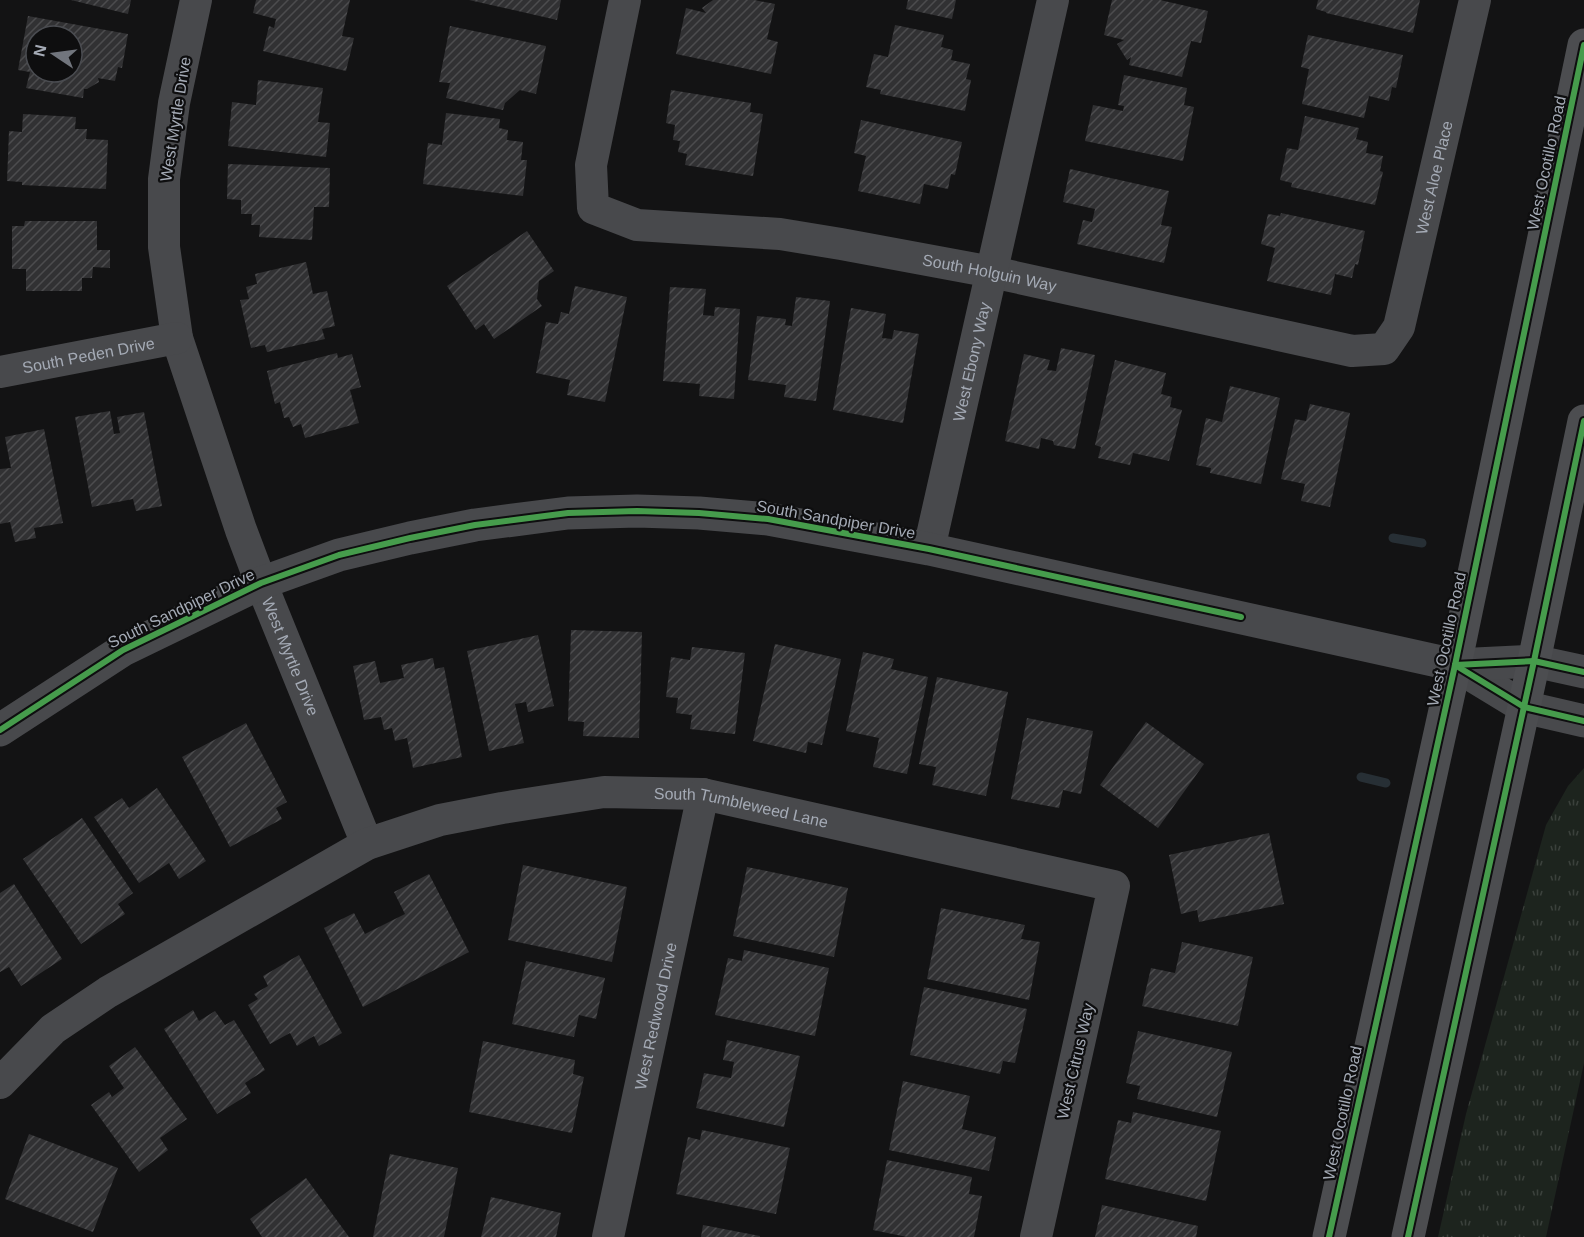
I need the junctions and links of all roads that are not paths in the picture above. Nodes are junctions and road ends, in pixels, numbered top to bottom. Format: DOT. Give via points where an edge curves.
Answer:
graph roads {
  1 [pos="196,0"];
  2 [pos="625,0"];
  3 [pos="1053,0"];
  4 [pos="1475,0"];
  5 [pos="1584,45"];
  6 [pos="992,272"];
  7 [pos="177,338"];
  8 [pos="1384,349"];
  9 [pos="0,372"];
  10 [pos="1584,421"];
  11 [pos="929,549"];
  12 [pos="261,583"];
  13 [pos="1534,661"];
  14 [pos="1455,665"];
  15 [pos="1584,672"];
  16 [pos="1524,707"];
  17 [pos="1584,721"];
  18 [pos="0,730"];
  19 [pos="703,794"];
  20 [pos="367,844"];
  21 [pos="1114,886"];
  22 [pos="0,1083"];
  23 [pos="608,1237"];
  24 [pos="1036,1237"];
  25 [pos="1329,1237"];
  26 [pos="1408,1237"];
  1 -- 7 [label="street, West Myrtle Drive" via="174,103 164,180 164,247"];
  2 -- 6 [label="street, South Holguin Way" via="591,165 592,208 638,225 780,234"];
  3 -- 6 [label="street, West Ebony Way"];
  4 -- 8 [label="street, West Aloe Place" via="1399,327"];
  5 -- 14 [label="main road, West Ocotillo Road"];
  6 -- 8 [label="street, South Holguin Way" via="1352,351"];
  6 -- 11 [label="street, West Ebony Way"];
  7 -- 9 [label="street, South Peden Drive"];
  7 -- 12 [label="street, West Myrtle Drive"];
  10 -- 13 [label="main road"];
  11 -- 12 [label="street, South Sandpiper Drive" via="768,519 637,511 568,513 410,538 339,555"];
  11 -- 14 [label="street, South Sandpiper Drive"];
  12 -- 18 [label="street, South Sandpiper Drive" via="123,650"];
  12 -- 20 [label="street, West Myrtle Drive"];
  13 -- 14 [label="street"];
  13 -- 15 [label="street"];
  13 -- 16 [label="main road"];
  14 -- 16 [label="street"];
  14 -- 25 [label="main road, West Ocotillo Road"];
  16 -- 17 [label="street"];
  16 -- 26 [label="main road"];
  19 -- 20 [label="street, South Tumbleweed Lane" via="604,792 440,820"];
  19 -- 21 [label="street, South Tumbleweed Lane"];
  19 -- 23 [label="street, West Redwood Drive"];
  20 -- 22 [label="street" via="108,992 52,1029"];
  21 -- 24 [label="street, West Citrus Way"];
}
